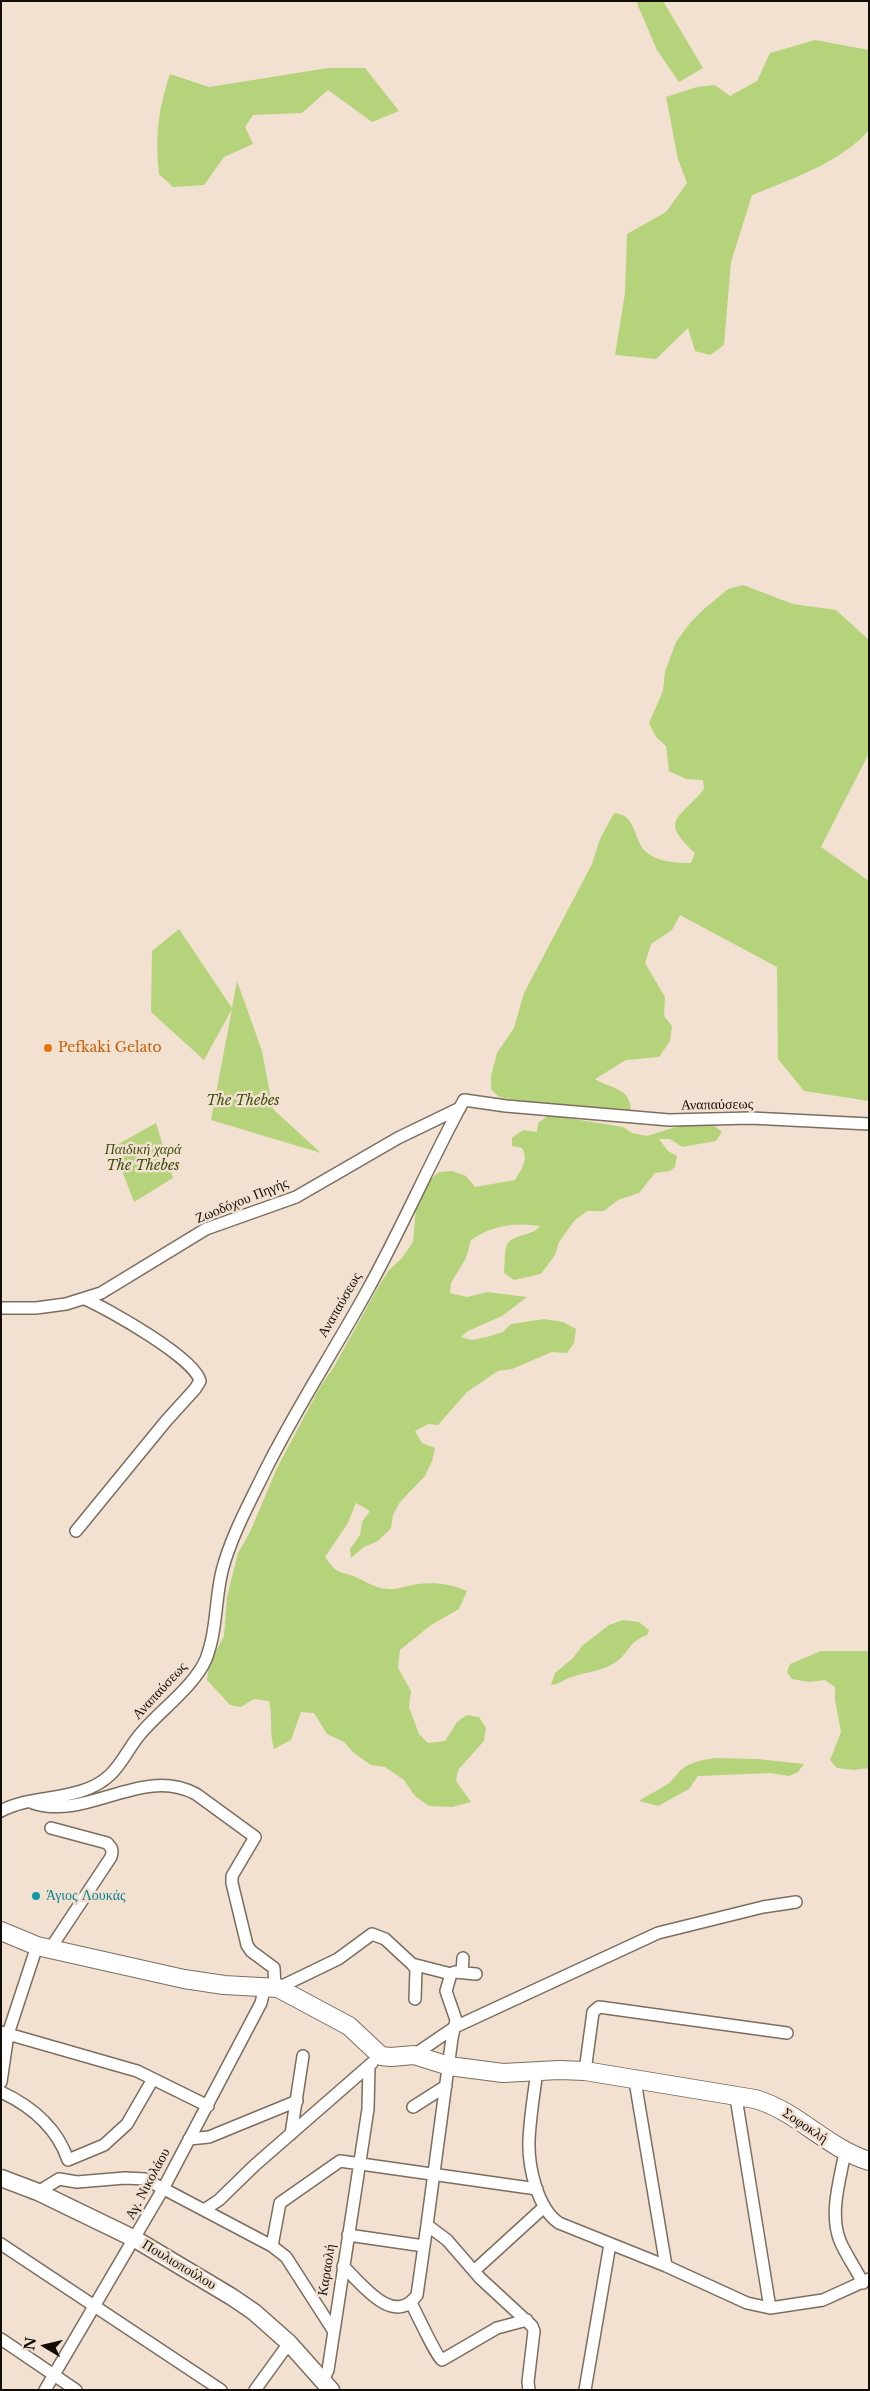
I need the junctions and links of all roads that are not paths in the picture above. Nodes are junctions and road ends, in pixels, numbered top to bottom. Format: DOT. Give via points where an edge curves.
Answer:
graph roads {
  1 [pos="460,1108"];
  2 [pos="430,1124"];
  3 [pos="869,1124"];
  4 [pos="442,1142"];
  5 [pos="85,1299"];
  6 [pos="1,1308"];
  7 [pos="76,1531"];
  8 [pos="31,1802"];
  9 [pos="1,1811"];
  10 [pos="51,1828"];
  11 [pos="796,1902"];
  12 [pos="1,1931"];
  13 [pos="43,1947"];
  14 [pos="463,1958"];
  15 [pos="412,1964"];
  16 [pos="456,1973"];
  17 [pos="476,1974"];
  18 [pos="273,1987"];
  19 [pos="415,1999"];
  20 [pos="455,2027"];
  21 [pos="786,2032"];
  22 [pos="5,2033"];
  23 [pos="414,2055"];
  24 [pos="303,2056"];
  25 [pos="375,2061"];
  26 [pos="449,2066"];
  27 [pos="537,2071"];
  28 [pos="585,2072"];
  29 [pos="153,2079"];
  30 [pos="635,2081"];
  31 [pos="1,2082"];
  32 [pos="446,2086"];
  33 [pos="1,2092"];
  34 [pos="738,2095"];
  35 [pos="297,2101"];
  36 [pos="208,2106"];
  37 [pos="413,2107"];
  38 [pos="291,2134"];
  39 [pos="189,2139"];
  40 [pos="846,2152"];
  41 [pos="68,2160"];
  42 [pos="869,2162"];
  43 [pos="360,2165"];
  44 [pos="433,2176"];
  45 [pos="1,2178"];
  46 [pos="59,2179"];
  47 [pos="163,2189"];
  48 [pos="537,2190"];
  49 [pos="38,2192"];
  50 [pos="543,2208"];
  51 [pos="204,2210"];
  52 [pos="427,2225"];
  53 [pos="348,2235"];
  54 [pos="135,2239"];
  55 [pos="1,2244"];
  56 [pos="610,2244"];
  57 [pos="272,2246"];
  58 [pos="424,2246"];
  59 [pos="343,2266"];
  60 [pos="666,2266"];
  61 [pos="475,2270"];
  62 [pos="866,2281"];
  63 [pos="411,2303"];
  64 [pos="94,2305"];
  65 [pos="770,2308"];
  66 [pos="528,2320"];
  67 [pos="333,2330"];
  68 [pos="1,2339"];
  69 [pos="289,2343"];
  70 [pos="54,2374"];
  71 [pos="327,2385"];
  72 [pos="45,2390"];
  73 [pos="76,2390"];
  74 [pos="221,2390"];
  75 [pos="255,2390"];
  76 [pos="529,2390"];
  77 [pos="585,2390"];
  1 -- 2 [label="street, Ζωοδόχου Πηγής"];
  1 -- 3 [label="street, Αναπαύσεως" via="464,1100 669,1120 751,1118"];
  1 -- 4 [label="street, Αναπαύσεως"];
  2 -- 4 [label="street" via="438,1131"];
  2 -- 5 [label="street, Ζωοδόχου Πηγής" via="398,1138 296,1197 206,1230 101,1293"];
  4 -- 8 [label="street, Αναπαύσεως" via="367,1290 271,1460 235,1536 222,1571 206,1660 193,1680 141,1733 110,1775 94,1786 68,1795"];
  5 -- 6 [label="street, Ζωοδόχου Πηγής" via="36,1308"];
  5 -- 7 [label="street" via="146,1333 190,1366 200,1381"];
  8 -- 9 [label="street, Αναπαύσεως" via="17,1803"];
  8 -- 18 [label="street" via="50,1808 73,1806 134,1788 175,1786 196,1794 255,1837 234,1871 232,1884 247,1945 274,1968"];
  10 -- 13 [label="street" via="107,1843 112,1852"];
  11 -- 20 [label="street" via="658,1933"];
  12 -- 13 [label="main road"];
  13 -- 18 [label="main road" via="184,1979"];
  13 -- 22 [label="street"];
  14 -- 16 [label="street"];
  15 -- 16 [label="street"];
  15 -- 18 [label="street" via="385,1939 372,1934 338,1959"];
  15 -- 19 [label="street" via="416,1968"];
  16 -- 17 [label="street"];
  16 -- 20 [label="street" via="446,1991 456,2020"];
  18 -- 25 [label="main road" via="349,2026"];
  18 -- 36 [label="street, Αγ. Νικολάου" via="261,2003"];
  20 -- 23 [label="street"];
  20 -- 26 [label="street"];
  21 -- 28 [label="street" via="599,2007 593,2012"];
  22 -- 29 [label="street" via="137,2071"];
  22 -- 31 [label="street"];
  23 -- 25 [label="main road, Σοφοκλή"];
  23 -- 26 [label="main road, Σοφοκλή"];
  24 -- 35 [label="street"];
  25 -- 38 [label="street"];
  25 -- 43 [label="street, Καραολή"];
  26 -- 27 [label="main road, Σοφοκλή" via="503,2073"];
  26 -- 32 [label="street"];
  27 -- 28 [label="main road, Σοφοκλή"];
  27 -- 48 [label="street" via="528,2141"];
  28 -- 30 [label="main road, Σοφοκλή"];
  29 -- 36 [label="street"];
  29 -- 41 [label="street" via="127,2124 104,2145"];
  30 -- 34 [label="main road, Σοφοκλή"];
  30 -- 60 [label="street"];
  32 -- 37 [label="street"];
  32 -- 44 [label="street"];
  33 -- 41 [label="street" via="25,2103 61,2142"];
  34 -- 40 [label="main road, Σοφοκλή" via="771,2103"];
  34 -- 65 [label="street"];
  35 -- 38 [label="street"];
  35 -- 39 [label="street" via="208,2137"];
  36 -- 39 [label="street, Αγ. Νικολάου"];
  38 -- 51 [label="street"];
  39 -- 47 [label="street, Αγ. Νικολάου"];
  40 -- 42 [label="main road, Σοφοκλή"];
  40 -- 62 [label="street" via="837,2192 836,2220 840,2241"];
  41 -- 46 [label="street"];
  43 -- 44 [label="street"];
  43 -- 53 [label="street, Καραολή"];
  43 -- 57 [label="street" via="340,2161 285,2199 280,2204"];
  44 -- 48 [label="street"];
  44 -- 52 [label="street"];
  45 -- 49 [label="street, Πουλιοπούλου"];
  46 -- 47 [label="street" via="77,2182 136,2178"];
  46 -- 49 [label="street"];
  47 -- 51 [label="street"];
  47 -- 54 [label="street, Αγ. Νικολάου"];
  48 -- 50 [label="street"];
  49 -- 54 [label="street, Πουλιοπούλου"];
  50 -- 56 [label="street" via="559,2223"];
  50 -- 61 [label="street"];
  51 -- 57 [label="street"];
  52 -- 58 [label="street"];
  52 -- 61 [label="street" via="447,2240"];
  53 -- 58 [label="street"];
  53 -- 59 [label="street, Καραολή"];
  54 -- 64 [label="street, Αγ. Νικολάου"];
  54 -- 69 [label="street, Πουλιοπούλου" via="254,2312"];
  55 -- 64 [label="street"];
  56 -- 60 [label="street"];
  56 -- 77 [label="street"];
  57 -- 67 [label="street" via="286,2256"];
  58 -- 63 [label="street" via="417,2295"];
  59 -- 63 [label="street" via="381,2303 402,2306"];
  59 -- 67 [label="street, Καραολή"];
  60 -- 65 [label="street" via="747,2303"];
  61 -- 66 [label="street"];
  62 -- 65 [label="street" via="823,2300"];
  63 -- 66 [label="street" via="437,2357 442,2360 497,2328"];
  64 -- 70 [label="street, Αγ. Νικολάου"];
  64 -- 74 [label="street"];
  66 -- 76 [label="street" via="534,2331"];
  67 -- 71 [label="street, Καραολή"];
  68 -- 70 [label="street"];
  69 -- 71 [label="street, Πουλιοπούλου"];
  69 -- 75 [label="street"];
  70 -- 72 [label="street, Αγ. Νικολάου"];
  70 -- 73 [label="street"];
}
